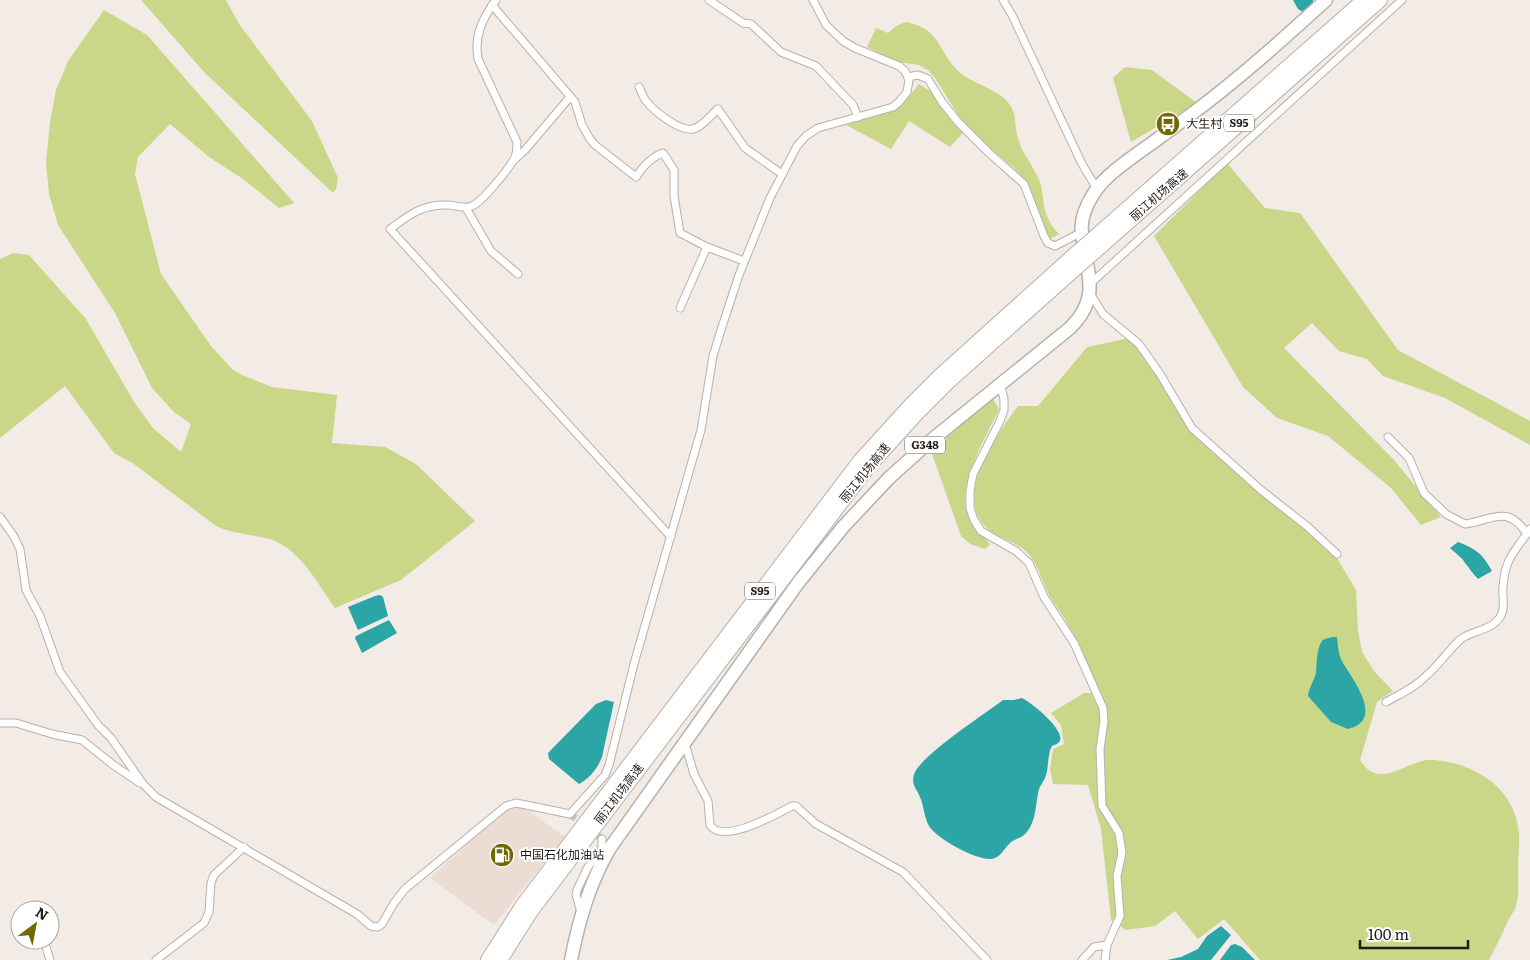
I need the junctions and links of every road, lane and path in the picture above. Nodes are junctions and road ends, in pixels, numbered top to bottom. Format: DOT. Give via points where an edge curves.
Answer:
graph roads {
  1 [pos="709,0"];
  2 [pos="813,0"];
  3 [pos="1002,0"];
  4 [pos="1326,0"];
  5 [pos="1364,0"];
  6 [pos="1380,0"];
  7 [pos="1402,0"];
  8 [pos="494,3"];
  9 [pos="908,77"];
  10 [pos="639,86"];
  11 [pos="570,97"];
  12 [pos="858,117"];
  13 [pos="514,160"];
  14 [pos="782,174"];
  15 [pos="1097,189"];
  16 [pos="466,208"];
  17 [pos="1082,232"];
  18 [pos="1097,242"];
  19 [pos="707,247"];
  20 [pos="744,261"];
  21 [pos="1074,263"];
  22 [pos="518,274"];
  23 [pos="1090,288"];
  24 [pos="680,308"];
  25 [pos="1000,384"];
  26 [pos="1388,437"];
  27 [pos="0,517"];
  28 [pos="1528,532"];
  29 [pos="671,537"];
  30 [pos="1337,554"];
  31 [pos="1386,702"];
  32 [pos="0,723"];
  33 [pos="683,745"];
  34 [pos="143,784"];
  35 [pos="602,839"];
  36 [pos="244,846"];
  37 [pos="581,914"];
  38 [pos="1107,945"];
  39 [pos="156,960"];
  40 [pos="488,960"];
  41 [pos="500,960"];
  42 [pos="571,960"];
  43 [pos="987,960"];
  44 [pos="1082,960"];
  45 [pos="1105,960"];
  1 -- 12 [label="street" via="743,23 751,24 780,51 816,66 853,105"];
  2 -- 9 [label="street" via="822,19 837,36 855,48 899,66"];
  3 -- 15 [label="street"];
  4 -- 15 [label="highway" via="1226,87 1112,172"];
  5 -- 18 [label="highway, 丽江机场高速 / S95"];
  6 -- 18 [label="highway, 丽江机场高速 / S95"];
  7 -- 23 [label="street"];
  8 -- 11 [label="street"];
  8 -- 13 [label="street" via="478,32 478,60 517,142"];
  9 -- 12 [label="street" via="907,92 899,102"];
  9 -- 17 [label="street" via="918,75 928,79 958,122 1024,184 1048,243 1055,246"];
  10 -- 14 [label="street" via="645,100 681,128 700,126 718,109 745,148"];
  11 -- 13 [label="street"];
  11 -- 19 [label="street" via="590,139 636,177 647,162 663,152 674,170 680,233"];
  12 -- 14 [label="street" via="818,128 806,136"];
  13 -- 16 [label="street" via="483,200"];
  14 -- 20 [label="street"];
  15 -- 17 [label="highway" via="1086,209"];
  16 -- 22 [label="street" via="491,251"];
  16 -- 29 [label="street" via="449,205 416,210 390,229"];
  17 -- 23 [label="highway"];
  18 -- 21 [label="highway, 丽江机场高速 / S95, bridge"];
  19 -- 20 [label="street"];
  19 -- 24 [label="street"];
  20 -- 29 [label="street" via="713,356 701,430"];
  21 -- 40 [label="highway, 丽江机场高速 / S95" via="935,380 860,461 523,905"];
  21 -- 41 [label="highway, 丽江机场高速 / S95" via="948,382 868,467 537,903"];
  23 -- 25 [label="highway, G348" via="1084,311 1075,323"];
  23 -- 30 [label="street" via="1103,314 1139,344 1196,432"];
  25 -- 33 [label="highway, G348" via="909,460 843,527 798,583"];
  25 -- 38 [label="street" via="1004,410 974,474 970,508 981,530 1016,551 1029,563 1044,597 1074,643 1103,708 1100,749 1102,806 1122,841 1117,876 1120,916"];
  26 -- 28 [label="street" via="1409,458 1424,493 1446,514 1467,524 1502,515"];
  27 -- 34 [label="street" via="20,549 26,590 40,616 60,672"];
  28 -- 31 [label="street" via="1508,562 1503,586 1503,611 1499,618 1460,640 1422,680"];
  29 -- 36 [label="street" via="609,765 605,775 570,814 516,803 506,806 405,889 381,925 375,928"];
  32 -- 34 [label="street" via="16,723 82,740"];
  33 -- 37 [label="highway, G348" via="610,848"];
  33 -- 43 [label="street" via="708,801 712,829 731,832 796,806 816,824 903,872"];
  34 -- 36 [label="street" via="156,797"];
  35 -- 37 [label="street" via="602,849 588,867 577,890"];
  36 -- 39 [label="street" via="214,875 209,912 204,923"];
  37 -- 42 [label="highway, G348"];
  38 -- 44 [label="street" via="1094,948"];
  38 -- 45 [label="street"];
}
